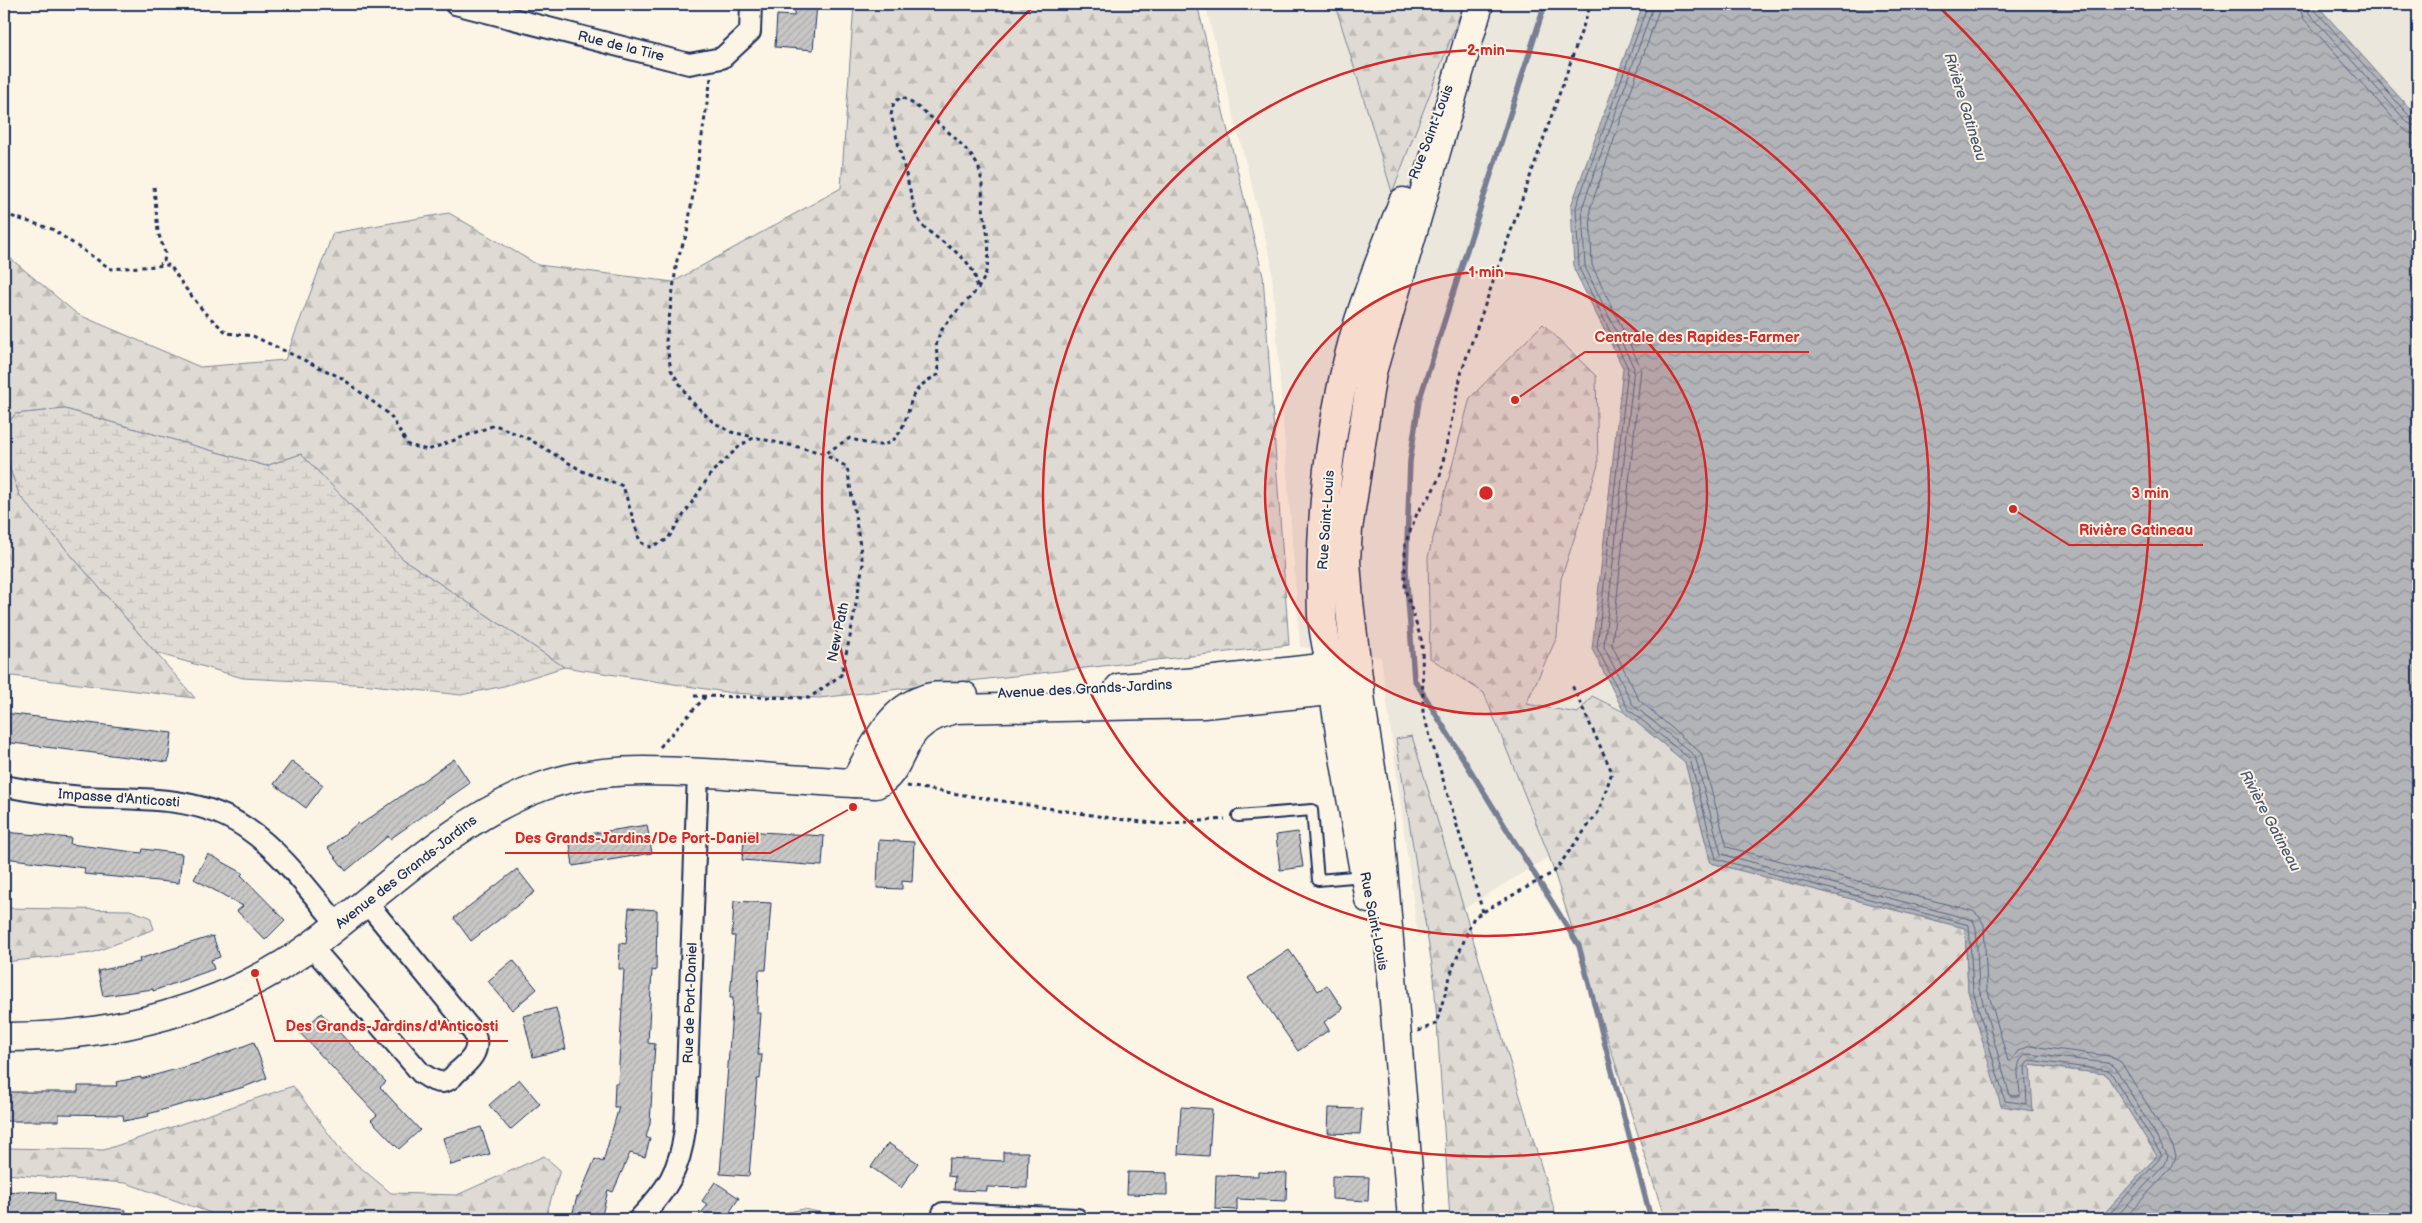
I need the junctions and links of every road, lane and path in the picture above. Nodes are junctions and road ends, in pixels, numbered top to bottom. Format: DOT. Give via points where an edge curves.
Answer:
graph roads {
  1 [pos="455,4"];
  2 [pos="751,4"];
  3 [pos="1591,4"];
  4 [pos="1477,11"];
  5 [pos="714,60"];
  6 [pos="154,187"];
  7 [pos="4,214"];
  8 [pos="154,266"];
  9 [pos="976,288"];
  10 [pos="755,437"];
  11 [pos="824,454"];
  12 [pos="1345,678"];
  13 [pos="1571,683"];
  14 [pos="694,696"];
  15 [pos="705,696"];
  16 [pos="660,746"];
  17 [pos="698,773"];
  18 [pos="904,785"];
  19 [pos="4,786"];
  20 [pos="1238,816"];
  21 [pos="1365,876"];
  22 [pos="366,902"];
  23 [pos="1483,912"];
  24 [pos="338,925"];
  25 [pos="311,946"];
  26 [pos="4,1037"];
  27 [pos="1396,1040"];
  28 [pos="943,1213"];
  29 [pos="639,1219"];
  30 [pos="1077,1219"];
  31 [pos="1412,1219"];
  1 -- 5 [label="street, Rue de la Tire" via="689,64"];
  2 -- 5 [label="street, Rue de la Tire" via="750,32 722,58"];
  3 -- 23 [label="path" via="1462,370 1440,476 1418,512 1405,544 1405,589 1422,642 1423,713"];
  4 -- 12 [label="main road, Rue Saint-Louis" via="1387,314 1368,389 1348,529"];
  5 -- 10 [label="path" via="687,234 677,260 666,341 671,370 690,400 713,422 731,432"];
  6 -- 8 [label="path" via="158,232 166,258"];
  7 -- 8 [label="path" via="52,229 111,269"];
  8 -- 10 [label="path" via="170,265 205,313 227,333 253,336 342,378 390,414 408,445 428,450 495,425 529,439 584,472 623,486 640,542 649,547 667,540 712,472 741,445"];
  9 -- 9 [label="path" via="984,278 989,251 979,167 943,128 902,97 894,102 890,115 916,214 922,226 968,264"];
  9 -- 11 [label="path" via="938,338 938,375 913,395 902,431 890,443 872,446 850,438"];
  10 -- 11 [label="path"];
  11 -- 15 [label="path, New Path" via="847,467 863,564 840,675 810,698"];
  12 -- 17 [label="main road, Avenue des Grands-Jardins" via="1197,682 1057,693 930,697 908,706 894,719 854,783"];
  12 -- 21 [label="main road, Rue Saint-Louis"];
  12 -- 27 [label="main road, Rue Saint-Louis" via="1379,819"];
  13 -- 23 [label="path" via="1612,772 1599,811 1554,872"];
  14 -- 15 [label="path, New Path"];
  15 -- 16 [label="path"];
  17 -- 22 [label="main road, Avenue des Grands-Jardins" via="605,773 561,780 541,787 484,812"];
  17 -- 29 [label="street, Rue de Port-Daniel" via="683,1145 675,1174"];
  18 -- 20 [label="path" via="1161,824"];
  19 -- 24 [label="street, Impasse d'Anticosti" via="83,797 173,801 212,810 245,827 278,854"];
  20 -- 21 [label="lane" via="1312,810 1318,880"];
  21 -- 27 [label="main road, Rue Saint-Louis"];
  22 -- 24 [label="main road, Avenue des Grands-Jardins"];
  22 -- 25 [label="street" via="474,1033 477,1040 474,1055 450,1079 436,1081 422,1073"];
  23 -- 27 [label="path" via="1474,917 1453,967 1436,1024"];
  24 -- 25 [label="main road, Avenue des Grands-Jardins"];
  25 -- 26 [label="main road, Avenue des Grands-Jardins" via="264,974 183,1011 83,1032"];
  27 -- 31 [label="main road, Rue Saint-Louis"];
  28 -- 30 [label="street"];
}
